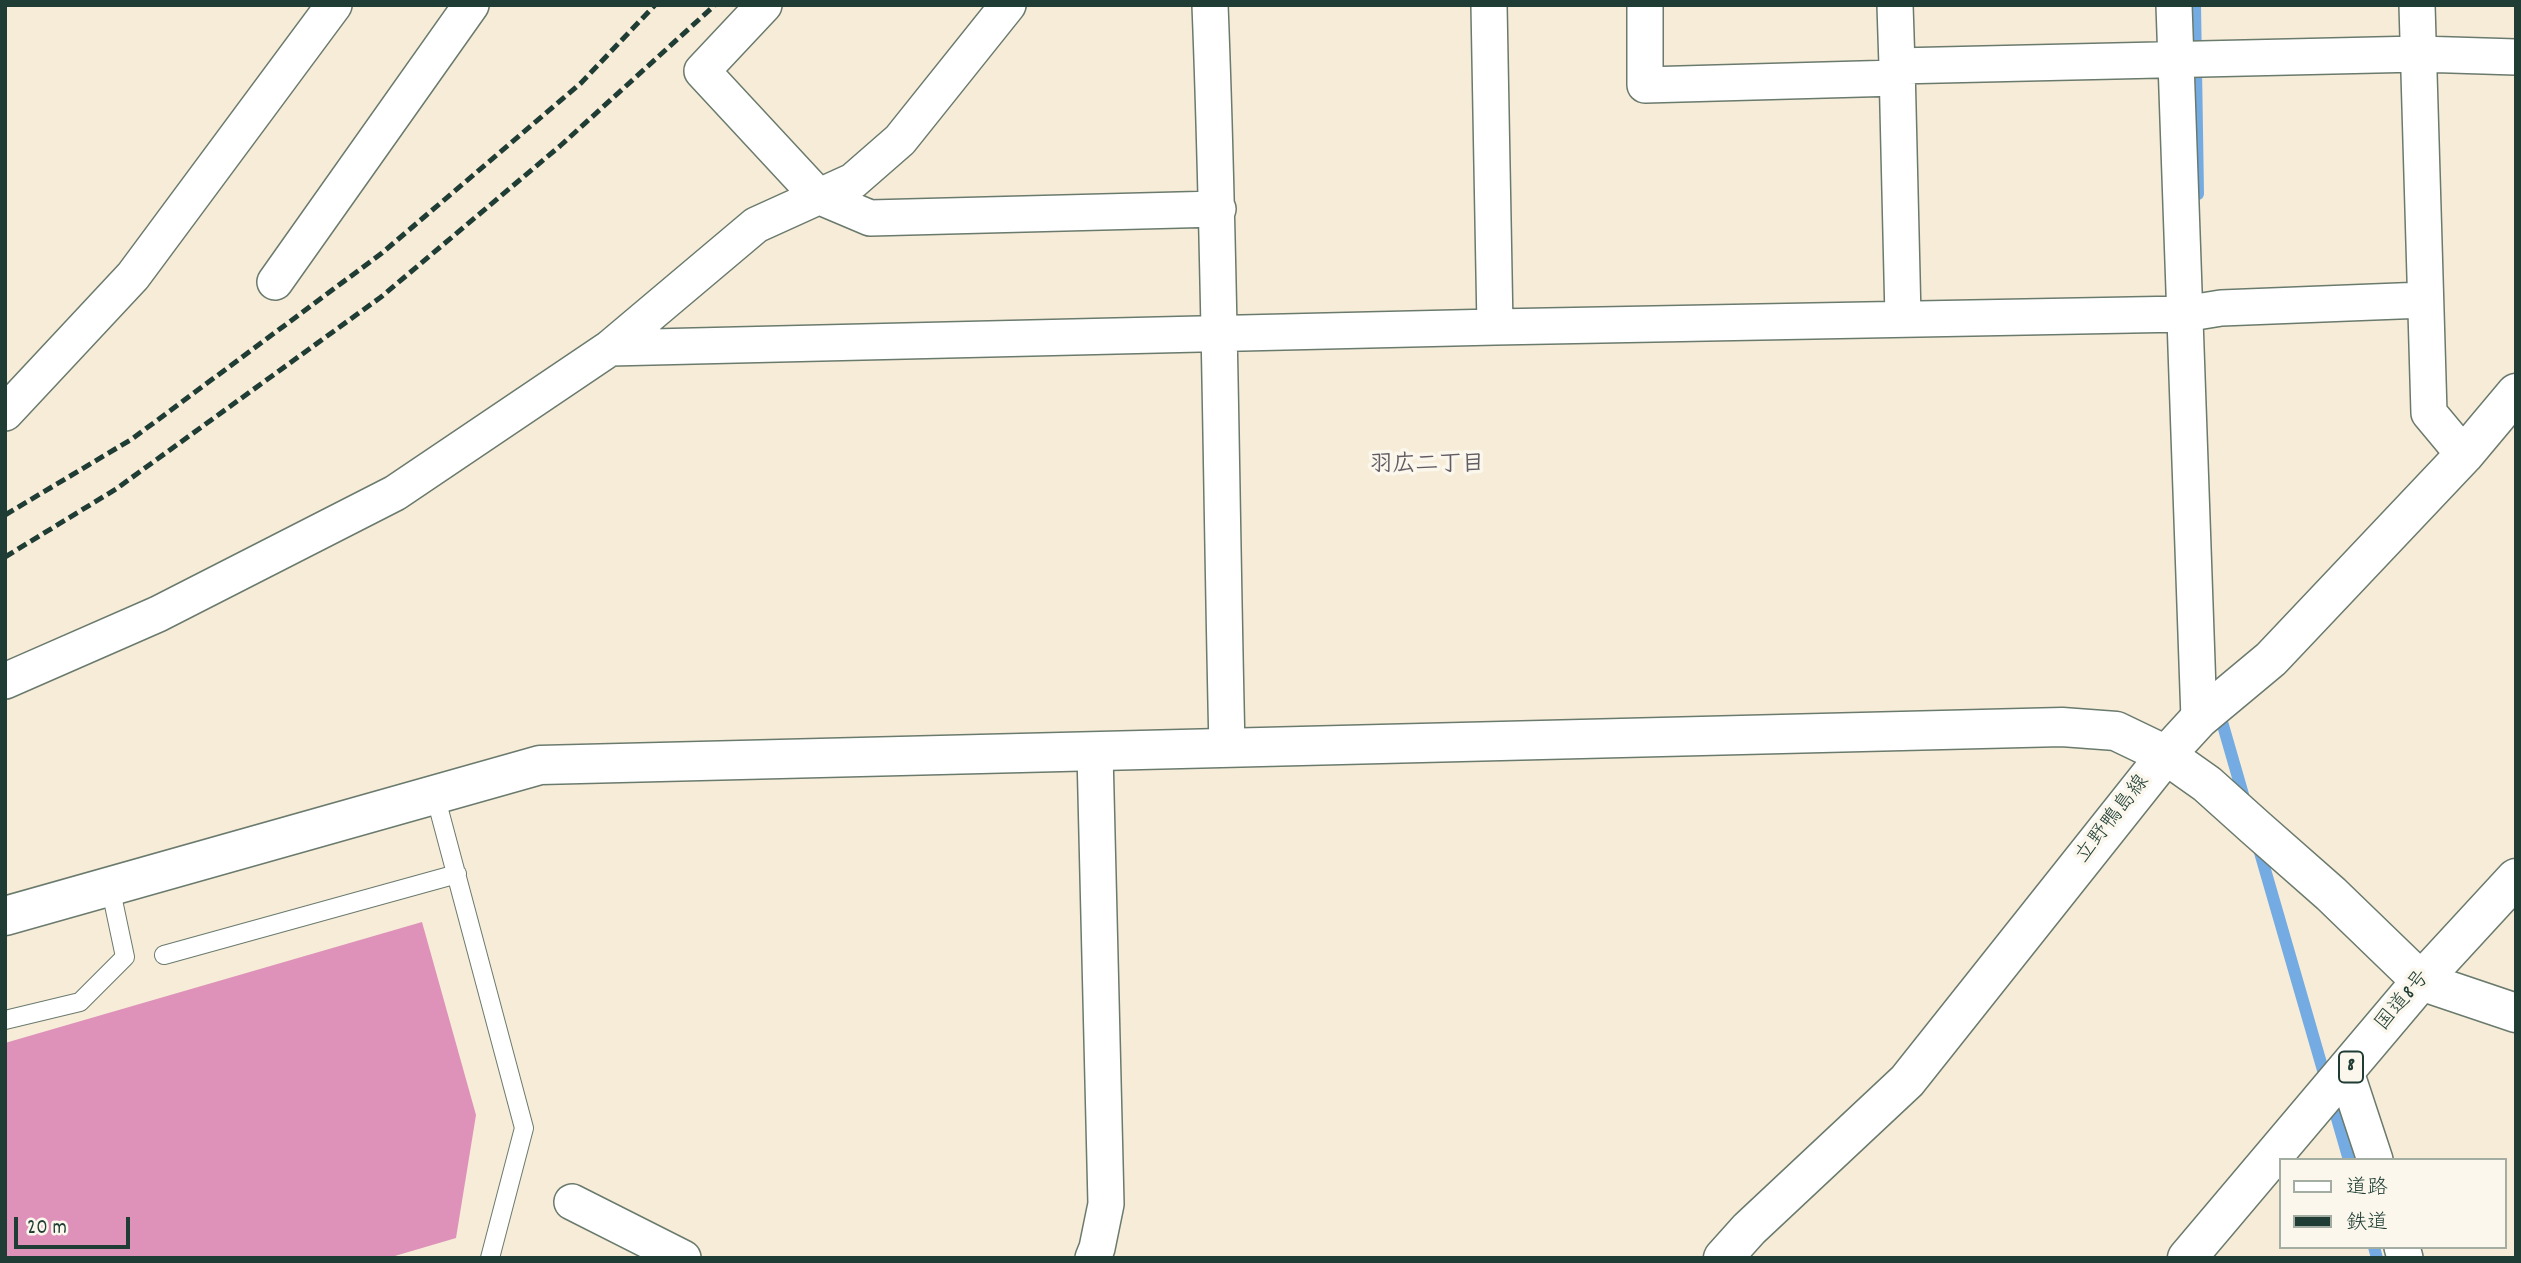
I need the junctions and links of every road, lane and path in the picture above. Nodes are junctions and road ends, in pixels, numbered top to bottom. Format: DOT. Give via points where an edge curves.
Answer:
graph roads {
  1 [pos="334,5"];
  2 [pos="471,5"];
  3 [pos="764,5"];
  4 [pos="1008,5"];
  5 [pos="1210,5"];
  6 [pos="1489,5"];
  7 [pos="1644,5"];
  8 [pos="1895,5"];
  9 [pos="2174,5"];
  10 [pos="2417,5"];
  11 [pos="2419,54"];
  12 [pos="2516,57"];
  13 [pos="2193,58"];
  14 [pos="1897,72"];
  15 [pos="818,196"];
  16 [pos="1218,209"];
  17 [pos="275,282"];
  18 [pos="2424,300"];
  19 [pos="2199,311"];
  20 [pos="1903,318"];
  21 [pos="1495,327"];
  22 [pos="1217,333"];
  23 [pos="610,348"];
  24 [pos="2516,393"];
  25 [pos="5,413"];
  26 [pos="2464,455"];
  27 [pos="5,681"];
  28 [pos="2199,719"];
  29 [pos="1227,747"];
  30 [pos="1096,753"];
  31 [pos="2166,755"];
  32 [pos="435,795"];
  33 [pos="457,874"];
  34 [pos="2516,878"];
  35 [pos="110,886"];
  36 [pos="5,916"];
  37 [pos="164,954"];
  38 [pos="2421,981"];
  39 [pos="2516,1013"];
  40 [pos="5,1020"];
  41 [pos="2346,1072"];
  42 [pos="2374,1158"];
  43 [pos="572,1202"];
  44 [pos="490,1258"];
  45 [pos="683,1258"];
  46 [pos="1093,1258"];
  47 [pos="1723,1258"];
  48 [pos="2188,1258"];
  1 -- 25 [label="street" via="133,276"];
  2 -- 17 [label="street"];
  3 -- 15 [label="street" via="702,71"];
  4 -- 15 [label="street" via="900,140 853,181"];
  5 -- 16 [label="street"];
  6 -- 21 [label="street"];
  7 -- 14 [label="street" via="1645,85"];
  8 -- 14 [label="street"];
  9 -- 13 [label="street"];
  10 -- 11 [label="street"];
  11 -- 12 [label="street"];
  11 -- 13 [label="street"];
  11 -- 18 [label="street"];
  13 -- 14 [label="street"];
  13 -- 19 [label="street"];
  14 -- 20 [label="street"];
  15 -- 16 [label="street" via="870,218"];
  15 -- 23 [label="street" via="756,225"];
  16 -- 22 [label="street"];
  18 -- 19 [label="street"];
  18 -- 26 [label="street" via="2429,413"];
  19 -- 20 [label="street"];
  19 -- 28 [label="street"];
  20 -- 21 [label="street"];
  21 -- 22 [label="street"];
  22 -- 23 [label="street"];
  22 -- 29 [label="street"];
  23 -- 27 [label="street" via="396,493 158,614"];
  24 -- 26 [label="main road, 立野鴨島線"];
  26 -- 28 [label="main road, 立野鴨島線" via="2271,659"];
  28 -- 31 [label="main road, 立野鴨島線"];
  29 -- 30 [label="main road"];
  29 -- 31 [label="main road" via="2062,727 2116,731"];
  30 -- 32 [label="main road" via="540,765"];
  30 -- 46 [label="street" via="1112,1205"];
  31 -- 38 [label="main road" via="2266,836"];
  31 -- 47 [label="main road, 立野鴨島線" via="1907,1081"];
  32 -- 33 [label="lane"];
  32 -- 35 [label="main road"];
  33 -- 37 [label="lane"];
  33 -- 44 [label="lane" via="524,1128"];
  34 -- 38 [label="main road, 国道8号 / 8"];
  35 -- 36 [label="main road"];
  35 -- 40 [label="lane" via="125,957 80,1002"];
  38 -- 39 [label="main road"];
  38 -- 41 [label="main road, 国道8号 / 8"];
  41 -- 42 [label="street"];
  41 -- 48 [label="main road, 国道8号 / 8"];
  43 -- 45 [label="street"];
}
